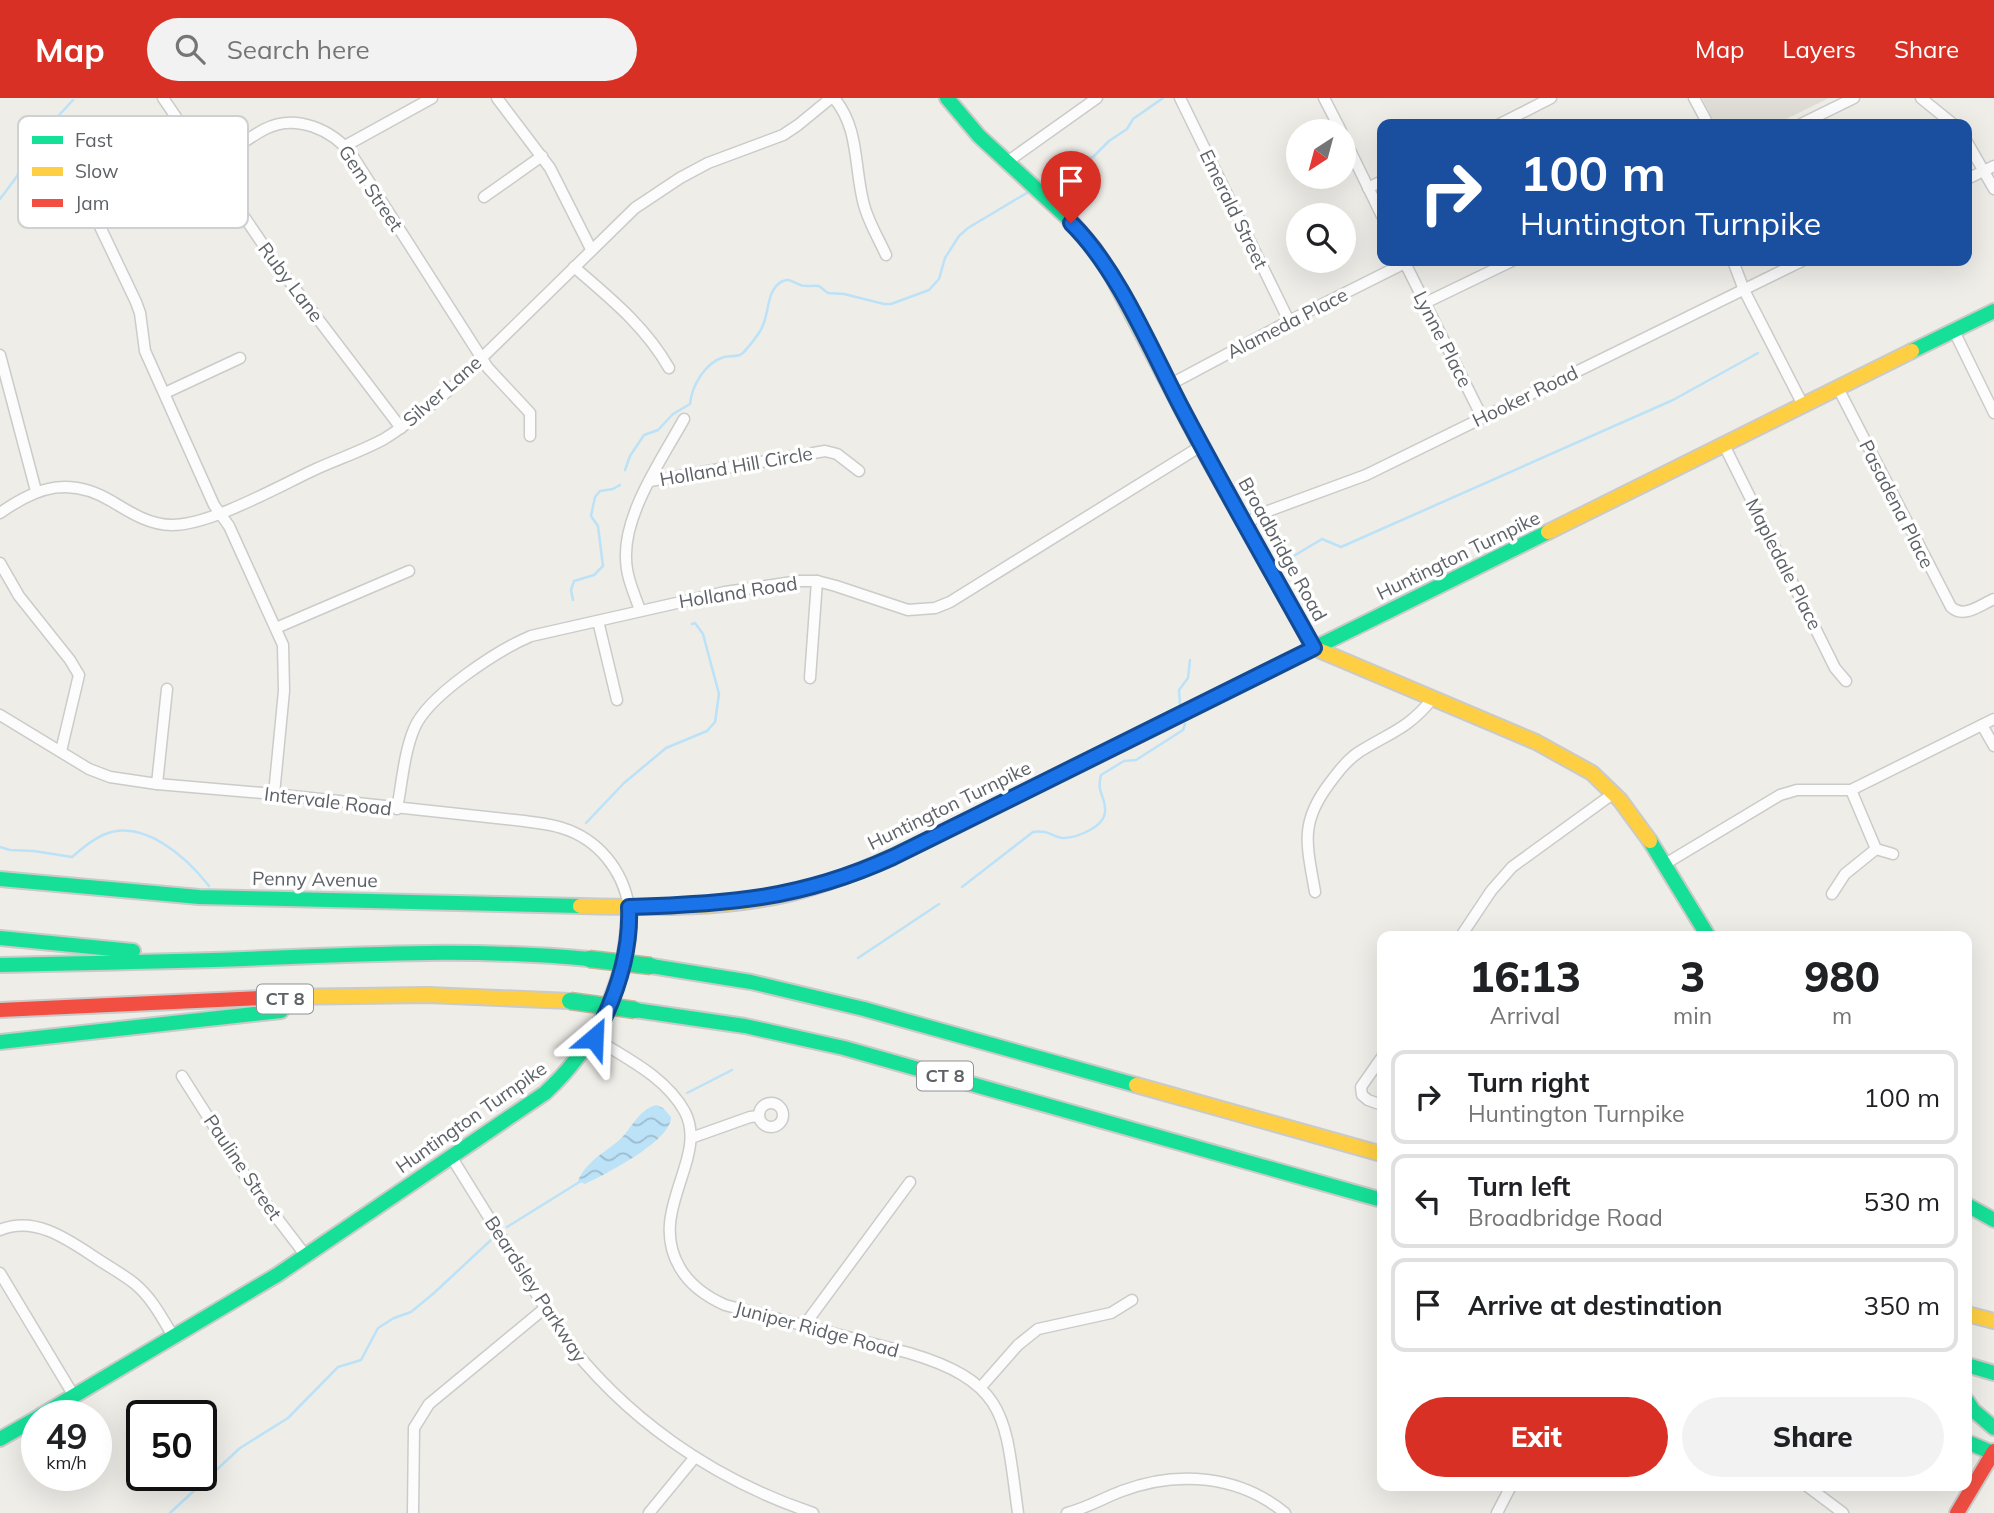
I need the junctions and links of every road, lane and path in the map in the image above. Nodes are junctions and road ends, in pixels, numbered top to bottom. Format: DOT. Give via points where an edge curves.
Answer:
graph roads {
  1 [pos="163,98"];
  2 [pos="432,98"];
  3 [pos="497,98"];
  4 [pos="832,98"];
  5 [pos="947,98"];
  6 [pos="1097,98"];
  7 [pos="1180,98"];
  8 [pos="1324,98"];
  9 [pos="1551,98"];
  10 [pos="1694,98"];
  11 [pos="1854,98"];
  12 [pos="1922,98"];
  13 [pos="175,116"];
  14 [pos="1335,119"];
  15 [pos="1510,119"];
  16 [pos="1705,119"];
  17 [pos="1811,119"];
  18 [pos="1947,119"];
  19 [pos="248,141"];
  20 [pos="345,146"];
  21 [pos="1972,148"];
  22 [pos="542,156"];
  23 [pos="1007,162"];
  24 [pos="1356,163"];
  25 [pos="1989,168"];
  26 [pos="1972,176"];
  27 [pos="1377,184"];
  28 [pos="1368,188"];
  29 [pos="1994,189"];
  30 [pos="484,197"];
  31 [pos="1377,206"];
  32 [pos="248,222"];
  33 [pos="101,228"];
  34 [pos="591,250"];
  35 [pos="886,255"];
  36 [pos="1397,266"];
  37 [pos="1407,266"];
  38 [pos="1502,266"];
  39 [pos="1735,266"];
  40 [pos="1792,266"];
  41 [pos="574,267"];
  42 [pos="1744,290"];
  43 [pos="1424,303"];
  44 [pos="1994,311"];
  45 [pos="1289,321"];
  46 [pos="1954,331"];
  47 [pos="0,355"];
  48 [pos="482,356"];
  49 [pos="240,358"];
  50 [pos="669,368"];
  51 [pos="1169,385"];
  52 [pos="1838,388"];
  53 [pos="165,393"];
  54 [pos="1803,405"];
  55 [pos="1994,413"];
  56 [pos="1482,417"];
  57 [pos="684,419"];
  58 [pos="401,428"];
  59 [pos="530,436"];
  60 [pos="1724,445"];
  61 [pos="1201,446"];
  62 [pos="859,471"];
  63 [pos="650,481"];
  64 [pos="36,491"];
  65 [pos="0,513"];
  66 [pos="219,514"];
  67 [pos="1246,525"];
  68 [pos="0,563"];
  69 [pos="409,571"];
  70 [pos="817,581"];
  71 [pos="1994,599"];
  72 [pos="640,610"];
  73 [pos="598,621"];
  74 [pos="276,628"];
  75 [pos="1314,648"];
  76 [pos="810,678"];
  77 [pos="1846,681"];
  78 [pos="167,689"];
  79 [pos="1433,698"];
  80 [pos="617,700"];
  81 [pos="0,715"];
  82 [pos="1994,719"];
  83 [pos="1982,725"];
  84 [pos="1994,746"];
  85 [pos="61,751"];
  86 [pos="157,784"];
  87 [pos="1852,790"];
  88 [pos="1614,793"];
  89 [pos="274,794"];
  90 [pos="397,809"];
  91 [pos="1876,849"];
  92 [pos="1893,854"];
  93 [pos="1665,864"];
  94 [pos="0,879"];
  95 [pos="1315,892"];
  96 [pos="1832,894"];
  97 [pos="629,907"];
  98 [pos="1464,931"];
  99 [pos="1705,931"];
  100 [pos="0,938"];
  101 [pos="242,959"];
  102 [pos="0,965"];
  103 [pos="421,996"];
  104 [pos="0,1010"];
  105 [pos="594,1038"];
  106 [pos="5,1041"];
  107 [pos="1377,1064"];
  108 [pos="182,1076"];
  109 [pos="1196,1101"];
  110 [pos="1377,1103"];
  111 [pos="759,1116"];
  112 [pos="691,1138"];
  113 [pos="1377,1143"];
  114 [pos="1377,1153"];
  115 [pos="452,1158"];
  116 [pos="910,1182"];
  117 [pos="1377,1200"];
  118 [pos="1972,1208"];
  119 [pos="1994,1220"];
  120 [pos="0,1230"];
  121 [pos="306,1256"];
  122 [pos="0,1273"];
  123 [pos="1132,1300"];
  124 [pos="545,1308"];
  125 [pos="1972,1315"];
  126 [pos="1994,1321"];
  127 [pos="803,1327"];
  128 [pos="173,1336"];
  129 [pos="1972,1366"];
  130 [pos="1994,1373"];
  131 [pos="981,1387"];
  132 [pos="74,1396"];
  133 [pos="67,1400"];
  134 [pos="1972,1407"];
  135 [pos="21,1427"];
  136 [pos="1994,1428"];
  137 [pos="0,1439"];
  138 [pos="1972,1444"];
  139 [pos="1994,1452"];
  140 [pos="695,1457"];
  141 [pos="1972,1488"];
  142 [pos="1508,1491"];
  143 [pos="1814,1491"];
  144 [pos="1970,1491"];
  145 [pos="413,1513"];
  146 [pos="649,1513"];
  147 [pos="813,1513"];
  148 [pos="1018,1513"];
  149 [pos="1068,1513"];
  150 [pos="1285,1513"];
  151 [pos="1497,1513"];
  152 [pos="1843,1513"];
  153 [pos="1957,1513"];
  1 -- 13 [label="street, Ruby Lane"];
  2 -- 20 [label="street"];
  3 -- 22 [label="street"];
  4 -- 34 [label="street, Silver Lane" via="783,135 680,178 635,208"];
  4 -- 35 [label="street" via="850,123 864,207"];
  5 -- 23 [label="main road, Broadbridge Road"];
  6 -- 23 [label="street"];
  7 -- 45 [label="street, Emerald Street"];
  8 -- 14 [label="street"];
  9 -- 15 [label="street"];
  10 -- 16 [label="street"];
  11 -- 17 [label="street"];
  12 -- 18 [label="street"];
  19 -- 20 [label="street, Gem Street" via="267,128 293,123 327,132"];
  20 -- 48 [label="street, Gem Street"];
  21 -- 25 [label="street"];
  22 -- 30 [label="street"];
  22 -- 34 [label="street"];
  23 -- 51 [label="main road, Broadbridge Road" via="1086,237 1111,274"];
  24 -- 28 [label="street"];
  25 -- 26 [label="street"];
  25 -- 29 [label="street"];
  27 -- 28 [label="street"];
  28 -- 31 [label="street"];
  32 -- 58 [label="street, Ruby Lane"];
  33 -- 53 [label="street" via="136,302 142,344"];
  34 -- 41 [label="street, Silver Lane"];
  36 -- 45 [label="street, Alameda Place"];
  37 -- 43 [label="street, Lynne Place"];
  38 -- 43 [label="street"];
  39 -- 42 [label="street"];
  40 -- 42 [label="street, Hooker Road"];
  41 -- 48 [label="street, Silver Lane"];
  41 -- 50 [label="street" via="645,331"];
  42 -- 54 [label="street"];
  42 -- 56 [label="street, Hooker Road"];
  43 -- 56 [label="street, Lynne Place"];
  44 -- 46 [label="main road, Huntington Turnpike"];
  45 -- 51 [label="street, Alameda Place"];
  46 -- 52 [label="main road, Huntington Turnpike"];
  46 -- 55 [label="street"];
  47 -- 64 [label="street"];
  48 -- 58 [label="street, Silver Lane" via="448,391"];
  48 -- 59 [label="street, Gem Street" via="530,413"];
  49 -- 53 [label="street"];
  51 -- 61 [label="main road, Broadbridge Road"];
  52 -- 54 [label="main road, Huntington Turnpike"];
  52 -- 71 [label="street, Pasadena Place" via="1951,607 1963,614"];
  53 -- 66 [label="street"];
  54 -- 60 [label="main road, Huntington Turnpike"];
  56 -- 67 [label="street, Hooker Road" via="1366,475 1260,514"];
  57 -- 63 [label="street"];
  58 -- 66 [label="street, Silver Lane"];
  60 -- 75 [label="main road, Huntington Turnpike"];
  60 -- 77 [label="street, Mapledale Place"];
  61 -- 67 [label="main road, Broadbridge Road"];
  61 -- 70 [label="street, Holland Road" via="935,608 908,610"];
  62 -- 63 [label="street, Holland Hill Circle" via="825,451"];
  63 -- 72 [label="street" via="634,515 626,557"];
  64 -- 65 [label="street, Silver Lane"];
  64 -- 66 [label="street, Silver Lane" via="83,489 146,520 170,525"];
  66 -- 74 [label="street" via="229,526"];
  67 -- 75 [label="main road, Broadbridge Road"];
  68 -- 85 [label="street" via="79,675"];
  69 -- 74 [label="street"];
  70 -- 72 [label="street, Holland Road" via="785,582"];
  70 -- 76 [label="street"];
  72 -- 73 [label="street, Holland Road"];
  73 -- 80 [label="street"];
  73 -- 90 [label="street, Holland Road" via="516,643 439,696 415,726"];
  74 -- 89 [label="street" via="283,645 284,691"];
  75 -- 79 [label="main road, Broadbridge Road"];
  75 -- 97 [label="main road, Huntington Turnpike" via="849,876 757,899"];
  78 -- 86 [label="street"];
  79 -- 88 [label="main road, Broadbridge Road" via="1562,754"];
  79 -- 95 [label="street" via="1397,733 1356,754 1320,796 1307,831"];
  81 -- 85 [label="street, Intervale Road"];
  82 -- 83 [label="street"];
  83 -- 84 [label="street"];
  83 -- 87 [label="street"];
  85 -- 86 [label="street, Intervale Road" via="101,774"];
  86 -- 89 [label="street, Intervale Road"];
  87 -- 91 [label="street"];
  87 -- 93 [label="street" via="1797,790 1780,795"];
  88 -- 93 [label="main road, Broadbridge Road"];
  88 -- 98 [label="street" via="1512,867"];
  89 -- 90 [label="street, Intervale Road"];
  90 -- 97 [label="street, Intervale Road" via="561,827 597,849 614,866"];
  91 -- 92 [label="street"];
  91 -- 96 [label="street" via="1845,874"];
  93 -- 99 [label="main road, Broadbridge Road"];
  94 -- 97 [label="main road, Penny Avenue" via="199,897"];
  97 -- 105 [label="main road, Huntington Turnpike" via="628,938 616,987"];
  100 -- 101 [label="main road"];
  101 -- 102 [label="main road, CT 8"];
  101 -- 109 [label="main road, CT 8, bridge" via="502,951 651,966 751,982 864,1009"];
  103 -- 104 [label="main road, CT 8"];
  103 -- 106 [label="main road"];
  103 -- 117 [label="main road, CT 8, bridge" via="570,1001 745,1026 844,1048"];
  105 -- 112 [label="street" via="663,1085 685,1112"];
  105 -- 115 [label="main road, Huntington Turnpike" via="552,1088"];
  107 -- 110 [label="street" via="1361,1087 1362,1094"];
  108 -- 121 [label="street, Pauline Street" via="248,1180"];
  109 -- 113 [label="main road" via="1269,1114"];
  109 -- 114 [label="main road, CT 8"];
  111 -- 112 [label="street"];
  112 -- 127 [label="street, Juniper Ridge Road" via="672,1203 669,1233 682,1271 713,1300"];
  115 -- 121 [label="main road, Huntington Turnpike"];
  115 -- 124 [label="street, Beardsley Parkway"];
  116 -- 127 [label="street"];
  118 -- 119 [label="main road"];
  120 -- 128 [label="street" via="12,1225 41,1227 61,1237 136,1284"];
  121 -- 128 [label="main road, Huntington Turnpike"];
  122 -- 132 [label="street"];
  123 -- 131 [label="street" via="1111,1313 1038,1329"];
  124 -- 140 [label="street, Beardsley Parkway" via="574,1351 617,1398"];
  124 -- 145 [label="street" via="421,1414 414,1428"];
  125 -- 126 [label="main road"];
  127 -- 131 [label="street, Juniper Ridge Road" via="938,1362"];
  128 -- 132 [label="main road, Huntington Turnpike"];
  129 -- 130 [label="main road"];
  131 -- 148 [label="street, Juniper Ridge Road" via="1004,1424"];
  132 -- 133 [label="main road, Huntington Turnpike"];
  134 -- 136 [label="main road"];
  135 -- 137 [label="main road, Huntington Turnpike"];
  138 -- 139 [label="main road"];
  139 -- 141 [label="main road"];
  140 -- 146 [label="street"];
  140 -- 147 [label="street, Beardsley Parkway" via="752,1489"];
  142 -- 151 [label="street"];
  143 -- 152 [label="street"];
  144 -- 153 [label="main road"];
  149 -- 150 [label="street" via="1138,1485 1188,1478 1212,1478 1234,1485"];
}
